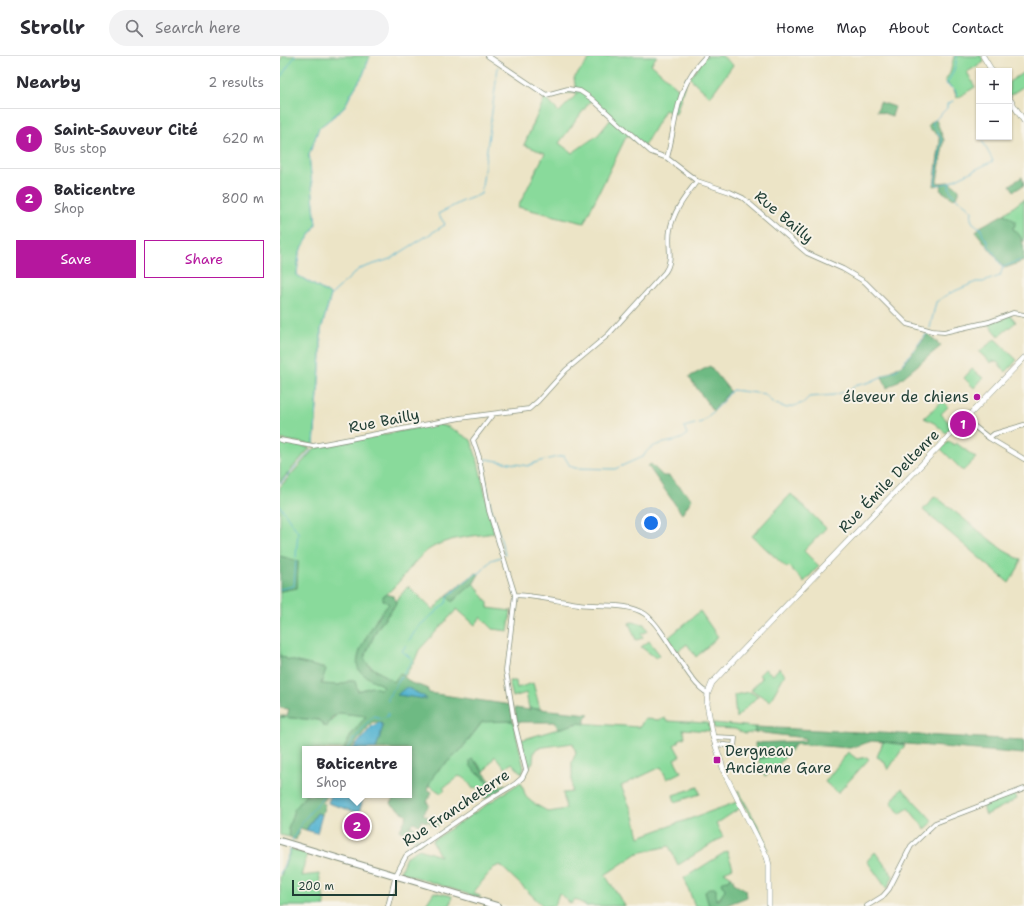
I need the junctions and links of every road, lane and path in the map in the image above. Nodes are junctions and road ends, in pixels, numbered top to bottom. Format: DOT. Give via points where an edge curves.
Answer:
graph roads {
  1 [pos="488,56"];
  2 [pos="706,56"];
  3 [pos="983,56"];
  4 [pos="990,68"];
  5 [pos="1012,103"];
  6 [pos="1024,121"];
  7 [pos="667,158"];
  8 [pos="697,181"];
  9 [pos="1024,315"];
  10 [pos="1024,358"];
  11 [pos="492,415"];
  12 [pos="965,419"];
  13 [pos="1024,425"];
  14 [pos="989,438"];
  15 [pos="280,440"];
  16 [pos="1024,459"];
  17 [pos="515,594"];
  18 [pos="708,693"];
  19 [pos="713,737"];
  20 [pos="715,744"];
  21 [pos="1024,789"];
  22 [pos="280,841"];
  23 [pos="396,876"];
  24 [pos="388,906"];
  25 [pos="496,906"];
  26 [pos="769,906"];
  27 [pos="867,906"];
  1 -- 7 [label="street, Rue Bailly" via="546,95 568,89 580,91 651,152"];
  2 -- 7 [label="street" via="679,99"];
  3 -- 4 [label="street"];
  5 -- 6 [label="street"];
  7 -- 8 [label="street, Rue Bailly"];
  8 -- 9 [label="street, Rue Bailly" via="743,198 807,253 865,282 907,324 944,332 989,322 1013,313"];
  8 -- 11 [label="street, Rue Bailly" via="680,203 673,219 668,237 670,263 657,282 608,335 566,370 532,407 524,411"];
  10 -- 12 [label="street, Rue Émile Deltenre"];
  11 -- 15 [label="street, Rue Bailly" via="460,418 314,446"];
  11 -- 17 [label="street, Rue Francheterre" via="473,440 479,457 489,511"];
  12 -- 14 [label="street"];
  12 -- 18 [label="street, Rue Émile Deltenre" via="716,679"];
  13 -- 14 [label="street" via="994,434"];
  14 -- 16 [label="street"];
  17 -- 18 [label="street" via="581,604 614,605 642,612 675,652 696,685"];
  17 -- 23 [label="street, Rue Francheterre" via="506,671 514,721 526,764 525,773 515,784 410,852 401,862"];
  18 -- 19 [label="street" via="707,704"];
  19 -- 20 [label="street"];
  19 -- 20 [label="street" via="735,738 734,746"];
  20 -- 26 [label="street" via="729,783 767,857"];
  21 -- 27 [label="street" via="935,823 911,846 889,889"];
  22 -- 23 [label="main road"];
  23 -- 24 [label="street"];
  23 -- 25 [label="main road"];
}
